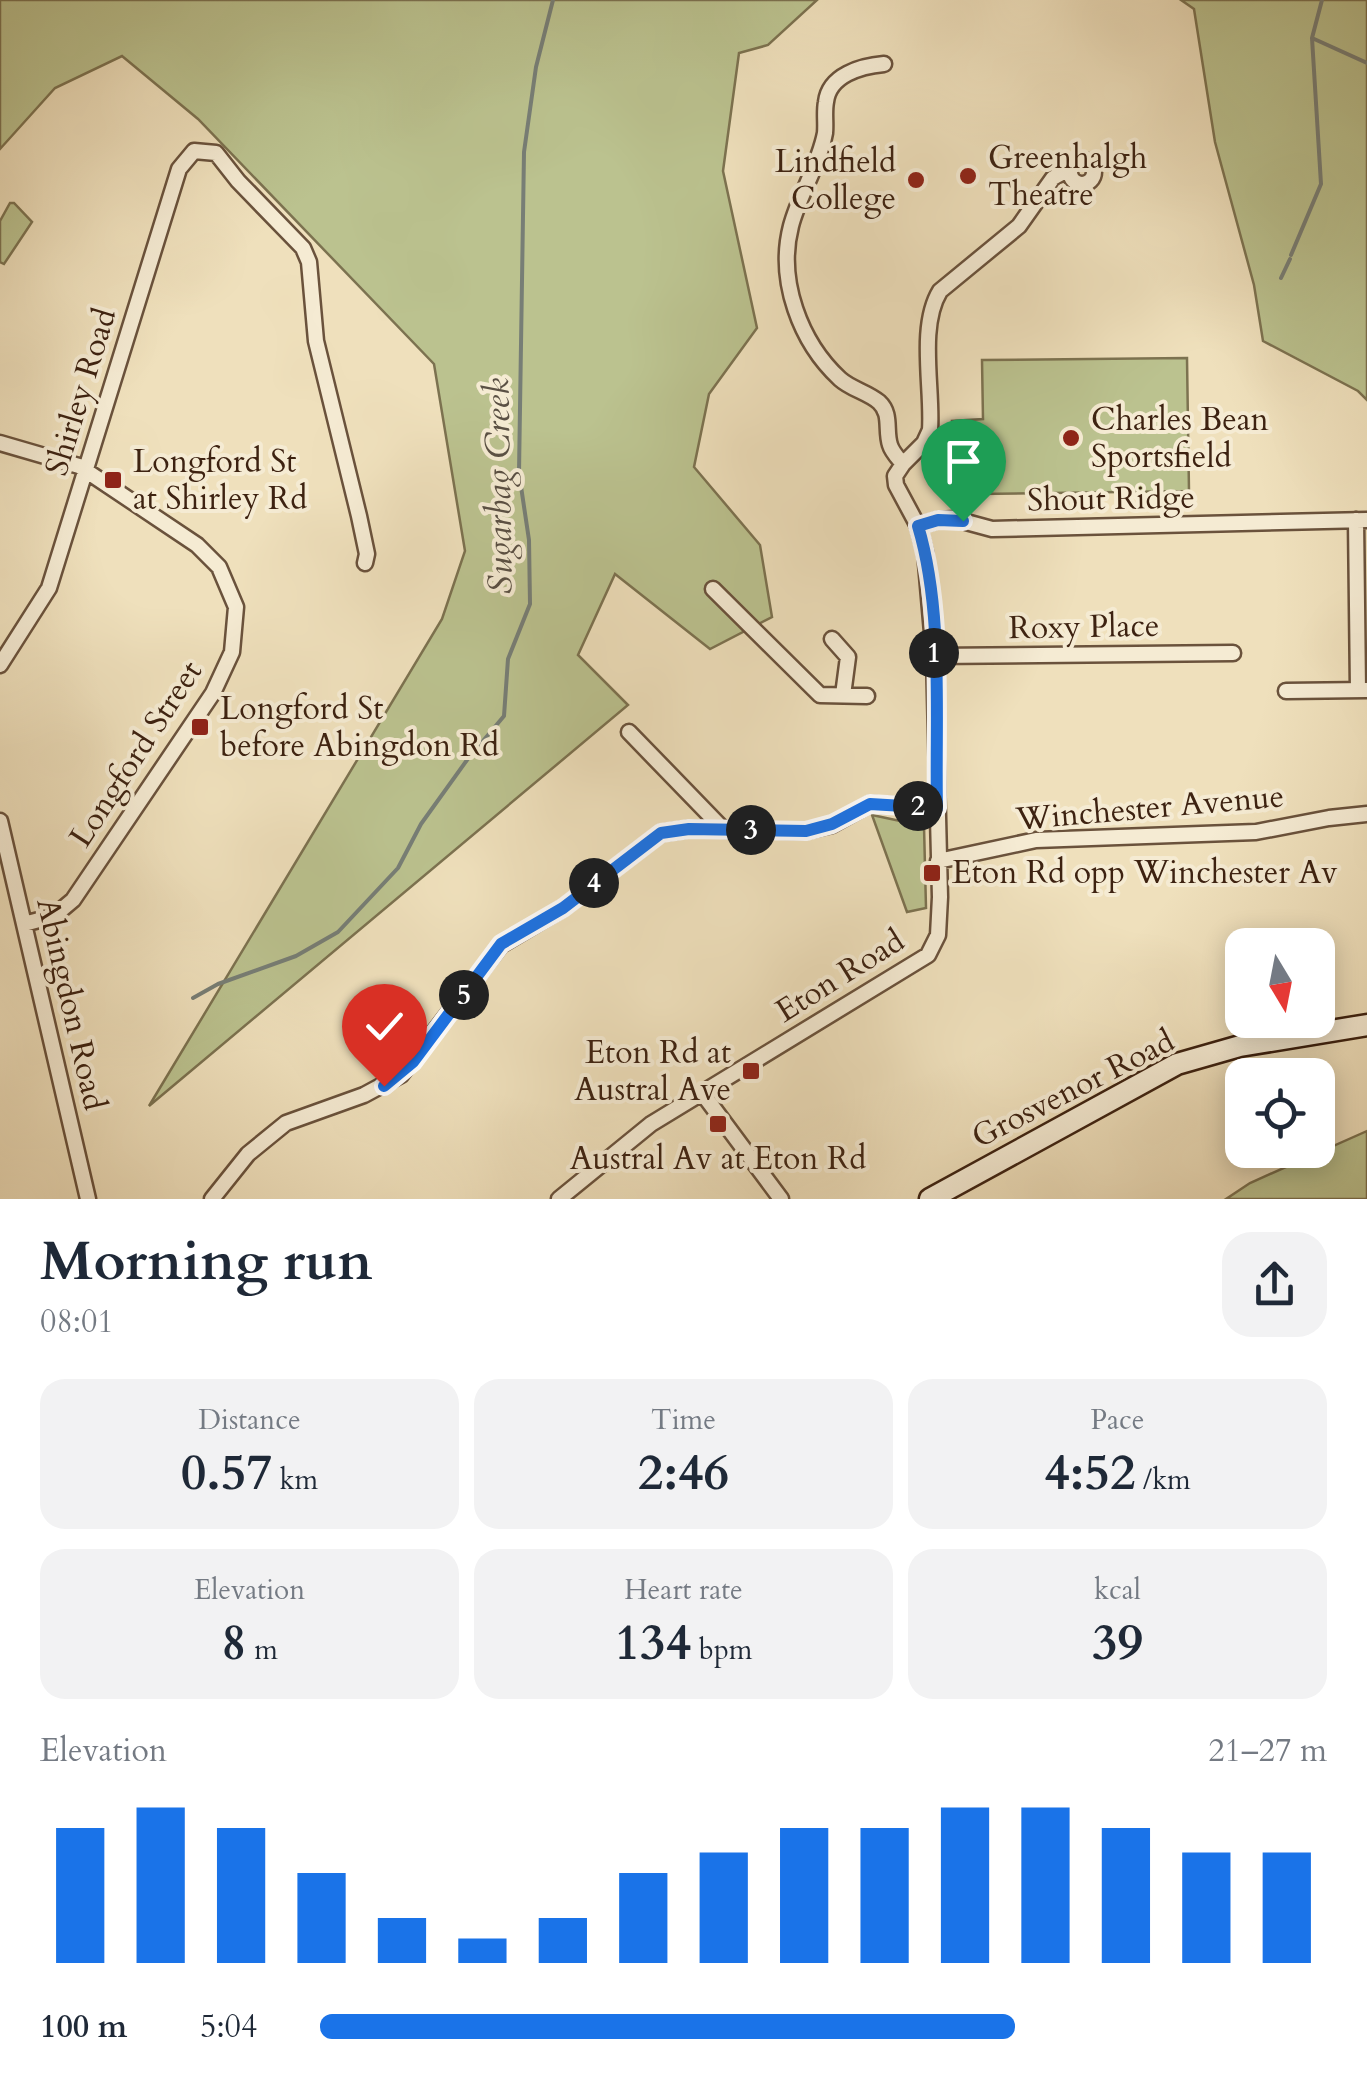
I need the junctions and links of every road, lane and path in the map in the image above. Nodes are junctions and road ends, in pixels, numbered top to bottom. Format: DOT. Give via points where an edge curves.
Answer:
graph roads {
  1 [pos="884,64"];
  2 [pos="1071,168"];
  3 [pos="0,442"];
  4 [pos="903,464"];
  5 [pos="84,472"];
  6 [pos="1362,520"];
  7 [pos="918,526"];
  8 [pos="365,564"];
  9 [pos="714,589"];
  10 [pos="832,639"];
  11 [pos="1234,653"];
  12 [pos="934,656"];
  13 [pos="0,665"];
  14 [pos="1363,690"];
  15 [pos="1286,691"];
  16 [pos="843,695"];
  17 [pos="867,696"];
  18 [pos="630,732"];
  19 [pos="937,808"];
  20 [pos="1367,814"];
  21 [pos="0,821"];
  22 [pos="724,830"];
  23 [pos="938,862"];
  24 [pos="24,924"];
  25 [pos="1367,1026"];
  26 [pos="703,1094"];
  27 [pos="88,1199"];
  28 [pos="212,1199"];
  29 [pos="559,1199"];
  30 [pos="781,1199"];
  31 [pos="930,1199"];
  1 -- 4 [label="street, Eton Road" via="852,70 826,98 824,134 791,226 787,268 810,341 839,378 883,407 890,444"];
  2 -- 4 [label="street" via="1053,178 1019,226 940,291 930,328 930,430"];
  3 -- 5 [label="street, Longford Street"];
  4 -- 7 [label="street, Eton Road" via="896,484"];
  5 -- 8 [label="street, Shirley Road" via="179,169 194,151 216,153 294,236 309,262 316,341"];
  5 -- 13 [label="street, Shirley Road" via="49,588"];
  5 -- 24 [label="street, Longford Street" via="210,556 235,599 236,630 224,673 200,715 74,900 54,916"];
  6 -- 7 [label="street, Shout Ridge" via="992,529 947,519"];
  6 -- 14 [label="street"];
  7 -- 12 [label="street, Eton Road"];
  9 -- 16 [label="street" via="820,695"];
  10 -- 16 [label="street" via="848,657"];
  11 -- 12 [label="street, Roxy Place"];
  12 -- 19 [label="street, Eton Road"];
  14 -- 15 [label="street"];
  16 -- 17 [label="street"];
  18 -- 22 [label="street"];
  19 -- 22 [label="street" via="870,804 820,829"];
  19 -- 23 [label="street, Eton Road"];
  20 -- 23 [label="street, Winchester Avenue" via="1256,832 1036,840"];
  21 -- 24 [label="street, Abingdon Road"];
  22 -- 28 [label="street" via="661,833 563,908 501,944 400,1076 286,1123 248,1154"];
  23 -- 26 [label="street, Eton Road" via="938,935 928,955"];
  24 -- 27 [label="street, Abingdon Road"];
  25 -- 31 [label="street, Grosvenor Road" via="1240,1046 1177,1064"];
  26 -- 29 [label="street, Eton Road" via="651,1124"];
  26 -- 30 [label="street"];
}
